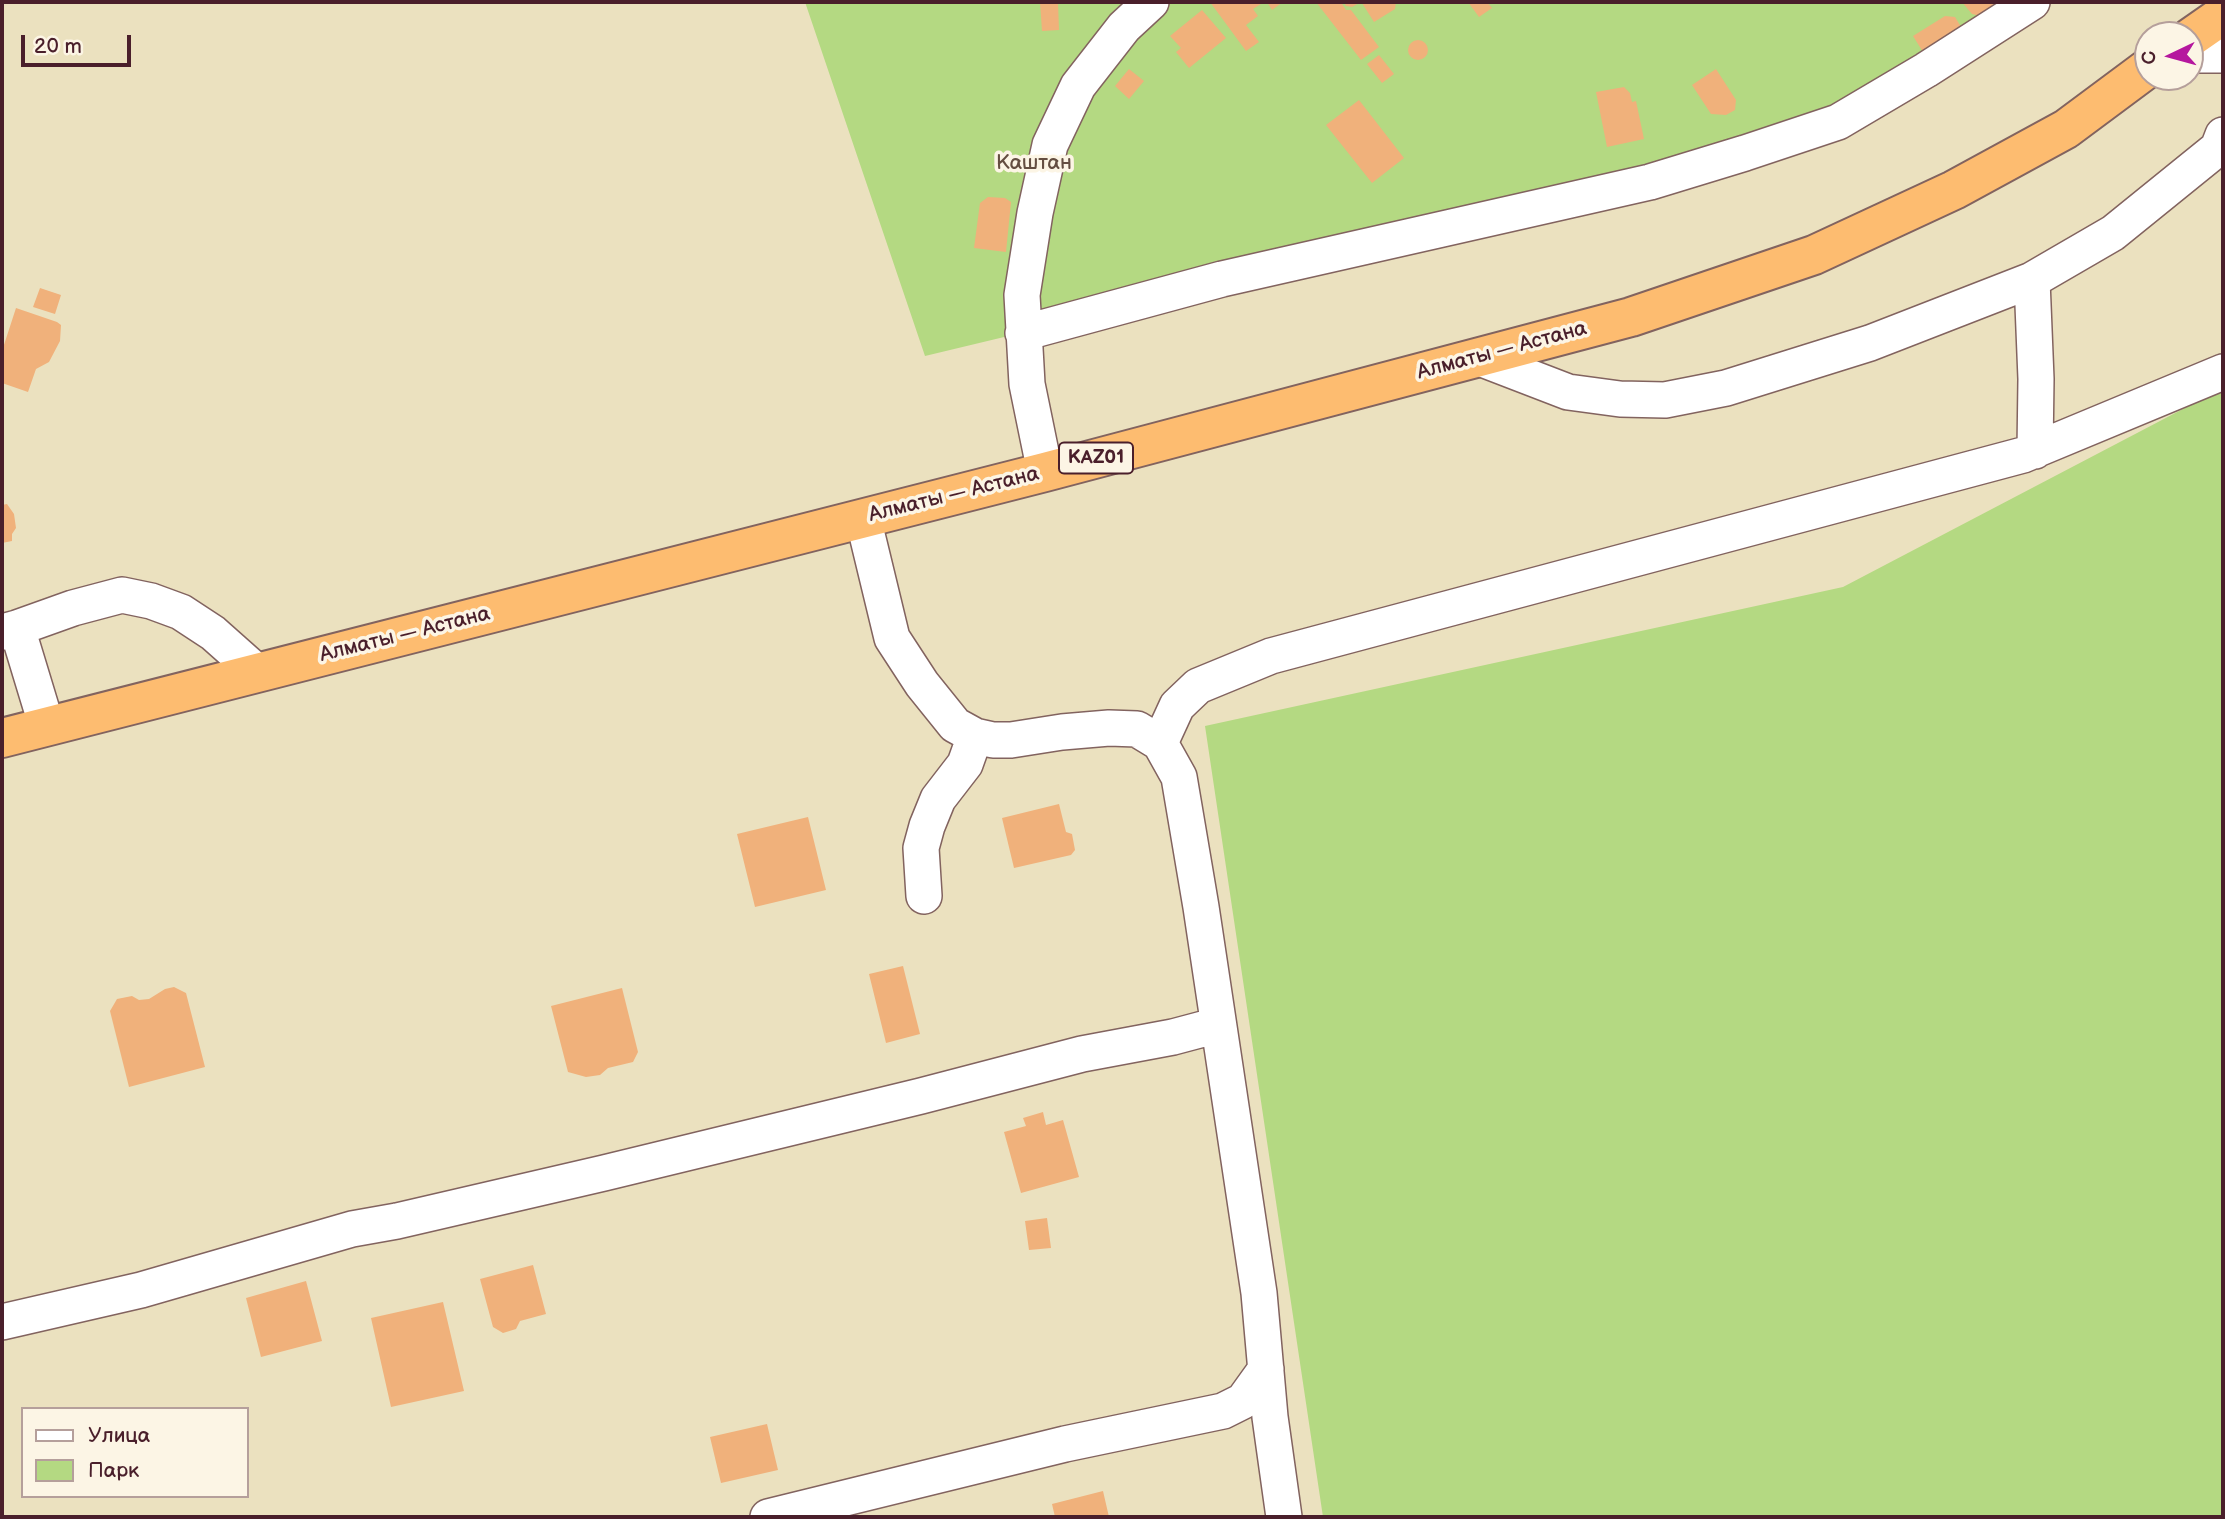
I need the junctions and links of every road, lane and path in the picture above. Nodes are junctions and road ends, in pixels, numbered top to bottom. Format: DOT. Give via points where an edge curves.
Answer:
graph roads {
  1 [pos="1151,2"];
  2 [pos="2032,2"];
  3 [pos="2223,15"];
  4 [pos="2204,28"];
  5 [pos="2204,55"];
  6 [pos="2223,55"];
  7 [pos="2134,78"];
  8 [pos="2223,135"];
  9 [pos="2032,280"];
  10 [pos="1023,333"];
  11 [pos="1477,357"];
  12 [pos="2223,372"];
  13 [pos="2035,450"];
  14 [pos="1045,472"];
  15 [pos="863,518"];
  16 [pos="10,630"];
  17 [pos="258,673"];
  18 [pos="47,727"];
  19 [pos="975,736"];
  20 [pos="2,738"];
  21 [pos="1160,743"];
  22 [pos="924,896"];
  23 [pos="1218,1025"];
  24 [pos="2,1322"];
  25 [pos="1266,1368"];
  26 [pos="768,1517"];
  27 [pos="1283,1517"];
  1 -- 10 [label="street" via="1124,27 1078,86 1050,145 1023,295"];
  2 -- 10 [label="street" via="1838,122 1745,153 1650,181 1222,279"];
  3 -- 4 [label="highway"];
  5 -- 6 [label="street"];
  7 -- 11 [label="highway, Алматы — Астана / KАZ01" via="2066,129 1954,190 1814,255 1632,317"];
  8 -- 9 [label="street" via="2218,148 2113,233"];
  9 -- 11 [label="street" via="1870,343 1726,388 1665,400 1567,392"];
  9 -- 13 [label="street"];
  10 -- 14 [label="street" via="1027,384"];
  11 -- 14 [label="highway, Алматы — Астана / KАZ01"];
  12 -- 13 [label="street"];
  13 -- 21 [label="street" via="1271,656 1198,686 1177,706"];
  14 -- 15 [label="highway, Алматы — Астана / KАZ01"];
  15 -- 17 [label="highway, Алматы — Астана / KАZ01"];
  15 -- 19 [label="street" via="892,638 955,725"];
  16 -- 17 [label="street" via="122,596 151,601 181,612 213,633"];
  16 -- 18 [label="street"];
  17 -- 18 [label="highway, Алматы — Астана / KАZ01"];
  18 -- 20 [label="highway, Алматы — Астана / KАZ01"];
  19 -- 21 [label="street" via="1011,740 1062,732 1137,729"];
  19 -- 22 [label="street" via="965,764 939,799 927,825 921,848"];
  21 -- 23 [label="street" via="1179,777"];
  23 -- 24 [label="street" via="352,1229 141,1290"];
  23 -- 25 [label="street"];
  25 -- 26 [label="street" via="1243,1401 1223,1411 1065,1444"];
  25 -- 27 [label="street"];
}
